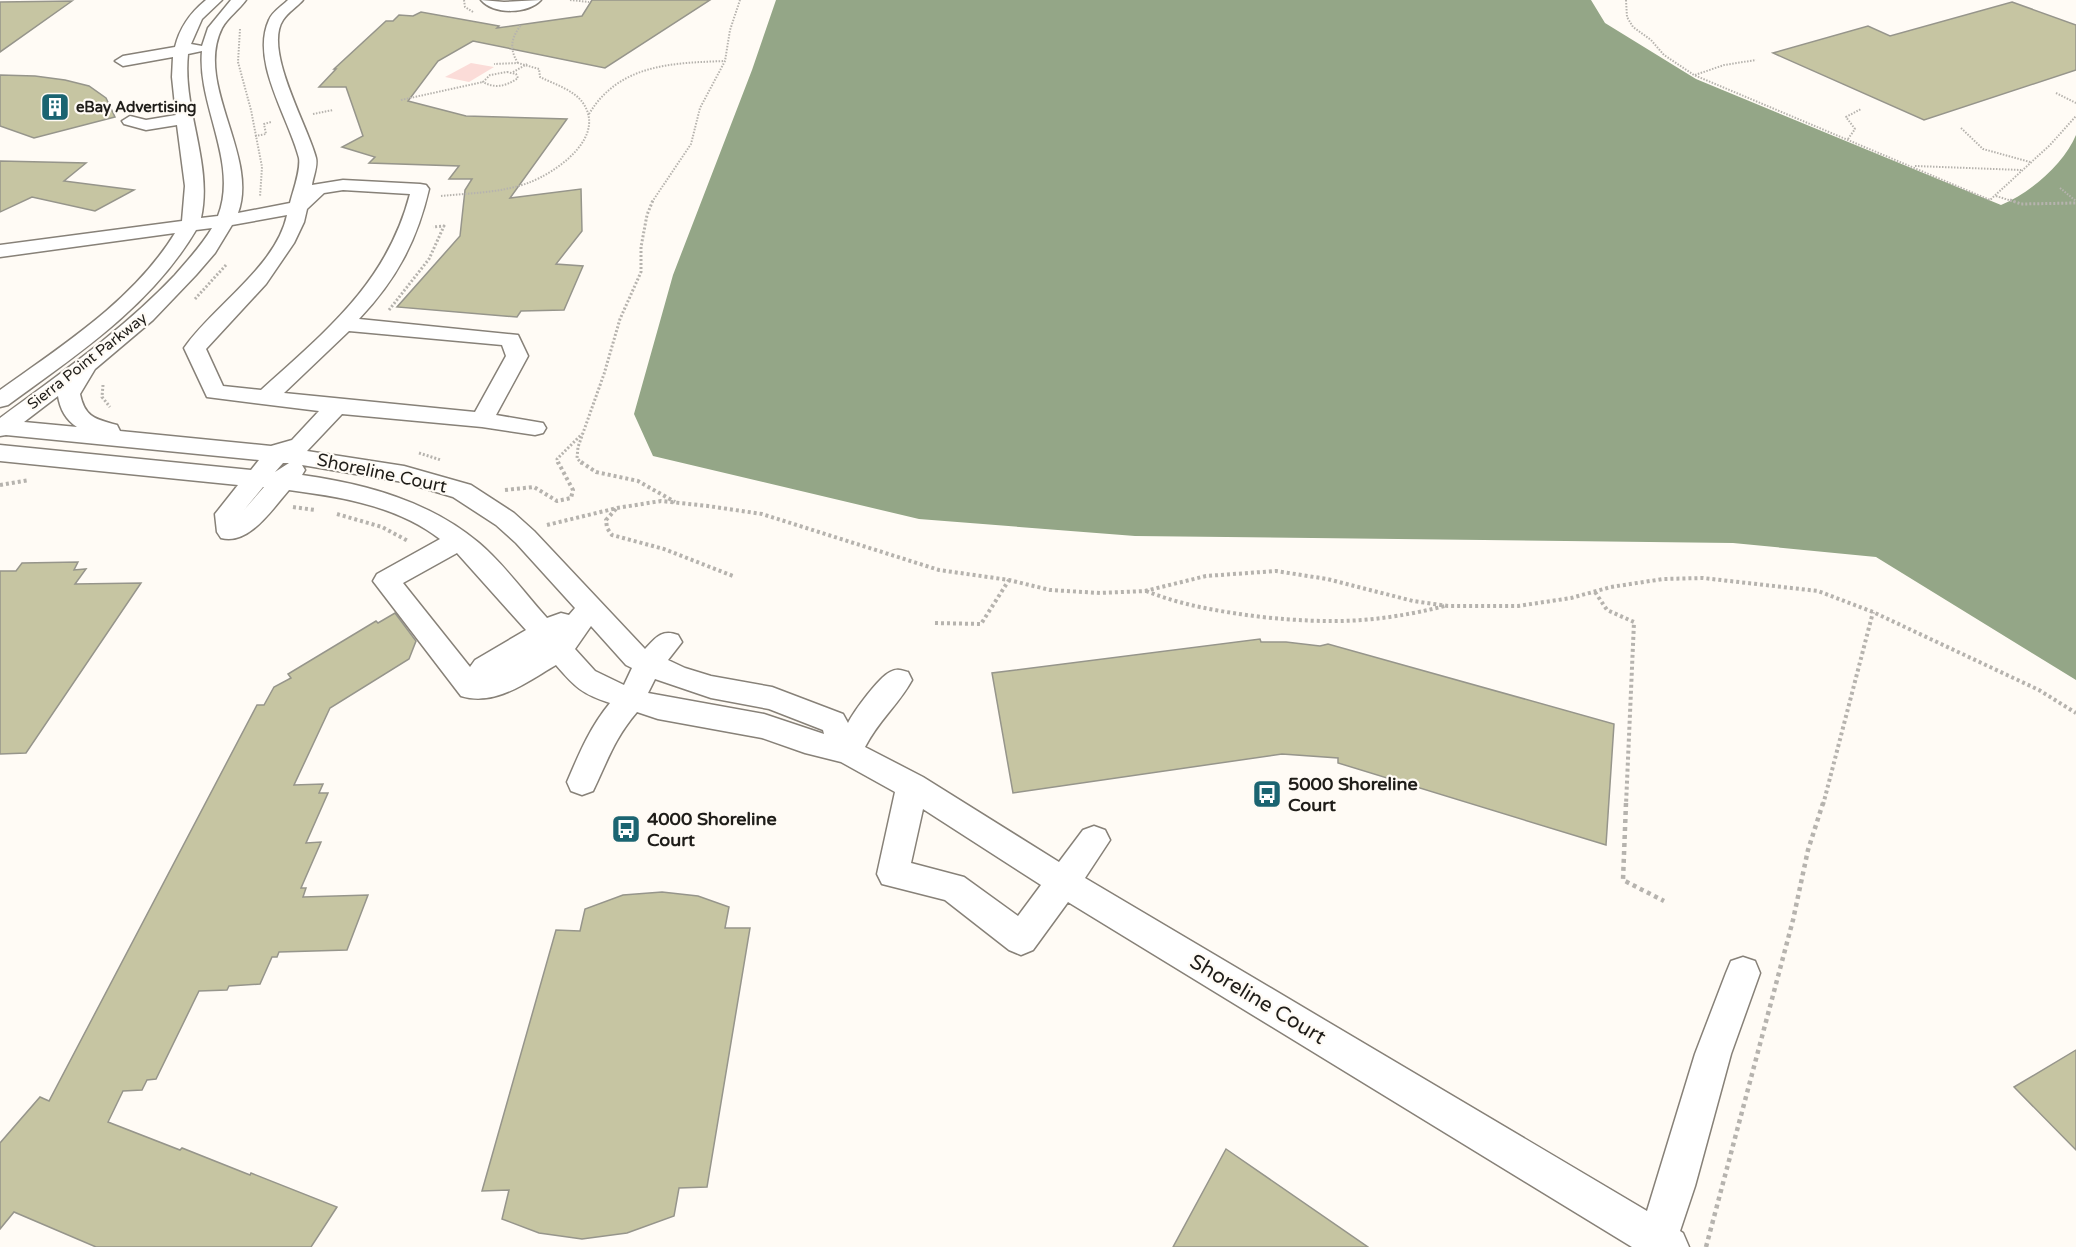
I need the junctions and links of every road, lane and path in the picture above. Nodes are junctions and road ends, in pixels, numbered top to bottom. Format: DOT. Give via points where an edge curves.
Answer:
graph roads {
  1 [pos="215,0"];
  2 [pos="239,0"];
  3 [pos="297,0"];
  4 [pos="488,0"];
  5 [pos="534,0"];
  6 [pos="570,0"];
  7 [pos="1626,0"];
  8 [pos="738,1"];
  9 [pos="589,2"];
  10 [pos="526,19"];
  11 [pos="209,46"];
  12 [pos="180,51"];
  13 [pos="1756,60"];
  14 [pos="123,61"];
  15 [pos="725,61"];
  16 [pos="518,63"];
  17 [pos="494,64"];
  18 [pos="526,64"];
  19 [pos="512,72"];
  20 [pos="1694,75"];
  21 [pos="483,82"];
  22 [pos="2056,93"];
  23 [pos="401,100"];
  24 [pos="2076,104"];
  25 [pos="1862,109"];
  26 [pos="333,110"];
  27 [pos="589,114"];
  28 [pos="303,116"];
  29 [pos="2076,116"];
  30 [pos="185,119"];
  31 [pos="130,121"];
  32 [pos="272,122"];
  33 [pos="1960,128"];
  34 [pos="255,136"];
  35 [pos="1848,139"];
  36 [pos="2030,162"];
  37 [pos="1906,164"];
  38 [pos="2023,169"];
  39 [pos="2060,188"];
  40 [pos="436,196"];
  41 [pos="1996,196"];
  42 [pos="2076,202"];
  43 [pos="298,207"];
  44 [pos="225,222"];
  45 [pos="189,226"];
  46 [pos="427,227"];
  47 [pos="0,251"];
  48 [pos="343,324"];
  49 [pos="373,327"];
  50 [pos="92,334"];
  51 [pos="97,357"];
  52 [pos="0,386"];
  53 [pos="267,397"];
  54 [pos="0,400"];
  55 [pos="336,406"];
  56 [pos="483,420"];
  57 [pos="1,428"];
  58 [pos="535,428"];
  59 [pos="583,433"];
  60 [pos="154,440"];
  61 [pos="301,451"];
  62 [pos="0,453"];
  63 [pos="277,454"];
  64 [pos="106,464"];
  65 [pos="0,468"];
  66 [pos="256,477"];
  67 [pos="284,481"];
  68 [pos="504,490"];
  69 [pos="676,502"];
  70 [pos="291,507"];
  71 [pos="617,508"];
  72 [pos="319,511"];
  73 [pos="328,512"];
  74 [pos="548,525"];
  75 [pos="459,540"];
  76 [pos="413,544"];
  77 [pos="733,576"];
  78 [pos="1009,580"];
  79 [pos="1145,591"];
  80 [pos="1595,592"];
  81 [pos="1448,606"];
  82 [pos="590,607"];
  83 [pos="1873,612"];
  84 [pos="936,622"];
  85 [pos="553,641"];
  86 [pos="668,642"];
  87 [pos="648,664"];
  88 [pos="898,680"];
  89 [pos="631,699"];
  90 [pos="2076,712"];
  91 [pos="848,752"];
  92 [pos="582,782"];
  93 [pos="912,786"];
  94 [pos="1094,840"];
  95 [pos="1062,881"];
  96 [pos="1664,901"];
  97 [pos="1743,973"];
  98 [pos="1660,1244"];
  99 [pos="1706,1247"];
  1 -- 12 [label="street, Sierra Point Parkway" via="195,17"];
  2 -- 11 [label="street" via="215,29"];
  3 -- 43 [label="street" via="276,19 271,52 308,160"];
  4 -- 5 [label="street" via="507,6"];
  6 -- 9 [label="path"];
  7 -- 20 [label="path" via="1627,17 1633,27"];
  8 -- 15 [label="path"];
  10 -- 16 [label="path" via="512,37 512,53"];
  11 -- 12 [label="street"];
  11 -- 44 [label="street, Sierra Point Parkway" via="210,71 230,164 232,203"];
  12 -- 14 [label="street"];
  12 -- 30 [label="street, Sierra Point Parkway"];
  13 -- 20 [label="path"];
  15 -- 27 [label="path" via="682,63 642,72 606,90"];
  15 -- 59 [label="path" via="700,108 691,144 655,196 647,215 641,272 620,319"];
  16 -- 17 [label="path"];
  16 -- 18 [label="path"];
  18 -- 19 [label="path"];
  18 -- 27 [label="path" via="539,69 540,77 579,98"];
  19 -- 21 [label="path" via="490,75"];
  19 -- 21 [label="path" via="518,78 508,84 492,86"];
  20 -- 35 [label="path"];
  21 -- 23 [label="path"];
  22 -- 24 [label="path"];
  25 -- 35 [label="path" via="1846,117 1855,129"];
  26 -- 28 [label="path"];
  27 -- 40 [label="path" via="589,129 582,144 539,178 507,188"];
  29 -- 36 [label="path"];
  30 -- 31 [label="street" via="146,125"];
  30 -- 45 [label="street, Sierra Point Parkway" via="194,165 194,211"];
  32 -- 34 [label="path" via="264,124 266,134"];
  33 -- 36 [label="path" via="1970,143 1980,149"];
  35 -- 37 [label="path"];
  36 -- 38 [label="path"];
  37 -- 38 [label="path" via="1947,169"];
  37 -- 41 [label="path" via="1990,200"];
  38 -- 41 [label="path"];
  39 -- 42 [label="path"];
  41 -- 42 [label="path" via="2021,204"];
  43 -- 44 [label="street"];
  43 -- 48 [label="street" via="318,189 344,185 420,189 417,213 394,261"];
  43 -- 53 [label="street" via="285,243 259,280 195,348 215,392"];
  44 -- 45 [label="street"];
  44 -- 51 [label="street, Sierra Point Parkway" via="215,242 171,293"];
  45 -- 47 [label="street"];
  45 -- 50 [label="street, Sierra Point Parkway" via="161,267"];
  46 -- 49 [label="path" via="444,226 429,259"];
  48 -- 49 [label="street"];
  48 -- 53 [label="street"];
  49 -- 56 [label="street" via="511,339 518,356"];
  50 -- 52 [label="street" via="26,376"];
  50 -- 54 [label="street, Sierra Point Parkway"];
  51 -- 57 [label="street, Sierra Point Parkway"];
  51 -- 60 [label="street" via="69,394 71,410 79,420 93,426"];
  53 -- 55 [label="street"];
  55 -- 56 [label="street"];
  55 -- 61 [label="street"];
  56 -- 58 [label="street"];
  57 -- 60 [label="street"];
  59 -- 68 [label="path" via="557,459 573,490 571,498 558,502 538,488"];
  59 -- 69 [label="path" via="577,458 584,469 634,479"];
  60 -- 63 [label="street"];
  61 -- 63 [label="street" via="282,450"];
  61 -- 67 [label="street"];
  61 -- 82 [label="street, Shoreline Court" via="462,491 525,537"];
  62 -- 64 [label="street, Shoreline Court"];
  63 -- 66 [label="street"];
  64 -- 65 [label="street" via="24,464"];
  64 -- 66 [label="street, Shoreline Court"];
  66 -- 67 [label="street, Shoreline Court"];
  66 -- 67 [label="street" via="227,514 231,532 253,516"];
  67 -- 75 [label="street, Shoreline Court" via="341,489 389,502 437,524"];
  69 -- 71 [label="path"];
  69 -- 78 [label="path" via="762,514 939,570"];
  70 -- 72 [label="path"];
  71 -- 74 [label="path"];
  71 -- 77 [label="path" via="606,520 612,535 664,549"];
  73 -- 76 [label="path" via="382,527"];
  75 -- 85 [label="street, Shoreline Court"];
  75 -- 85 [label="street" via="386,581 471,688 498,685"];
  78 -- 79 [label="path" via="1050,590"];
  78 -- 84 [label="path" via="981,624"];
  79 -- 81 [label="path" via="1176,604 1225,614 1318,622 1358,622"];
  79 -- 81 [label="path" via="1206,576 1276,572 1327,579"];
  80 -- 81 [label="path" via="1518,606"];
  80 -- 83 [label="path" via="1663,579 1703,578 1818,591"];
  80 -- 96 [label="path" via="1607,610 1634,622 1623,879"];
  82 -- 85 [label="street"];
  82 -- 87 [label="street, Shoreline Court" via="636,657"];
  83 -- 90 [label="path" via="2039,690"];
  83 -- 99 [label="path"];
  85 -- 89 [label="street, Shoreline Court" via="585,679"];
  86 -- 87 [label="street"];
  87 -- 89 [label="street"];
  87 -- 91 [label="street, Shoreline Court" via="711,687 772,698 833,722"];
  88 -- 91 [label="street" via="865,719"];
  89 -- 91 [label="street, Shoreline Court" via="764,726"];
  89 -- 92 [label="street" via="610,723"];
  91 -- 93 [label="street, Shoreline Court"];
  93 -- 95 [label="street, Shoreline Court"];
  93 -- 95 [label="street" via="893,874 953,886 1022,939"];
  94 -- 95 [label="street"];
  95 -- 98 [label="street, Shoreline Court"];
  97 -- 98 [label="street" via="1713,1054"];
}
